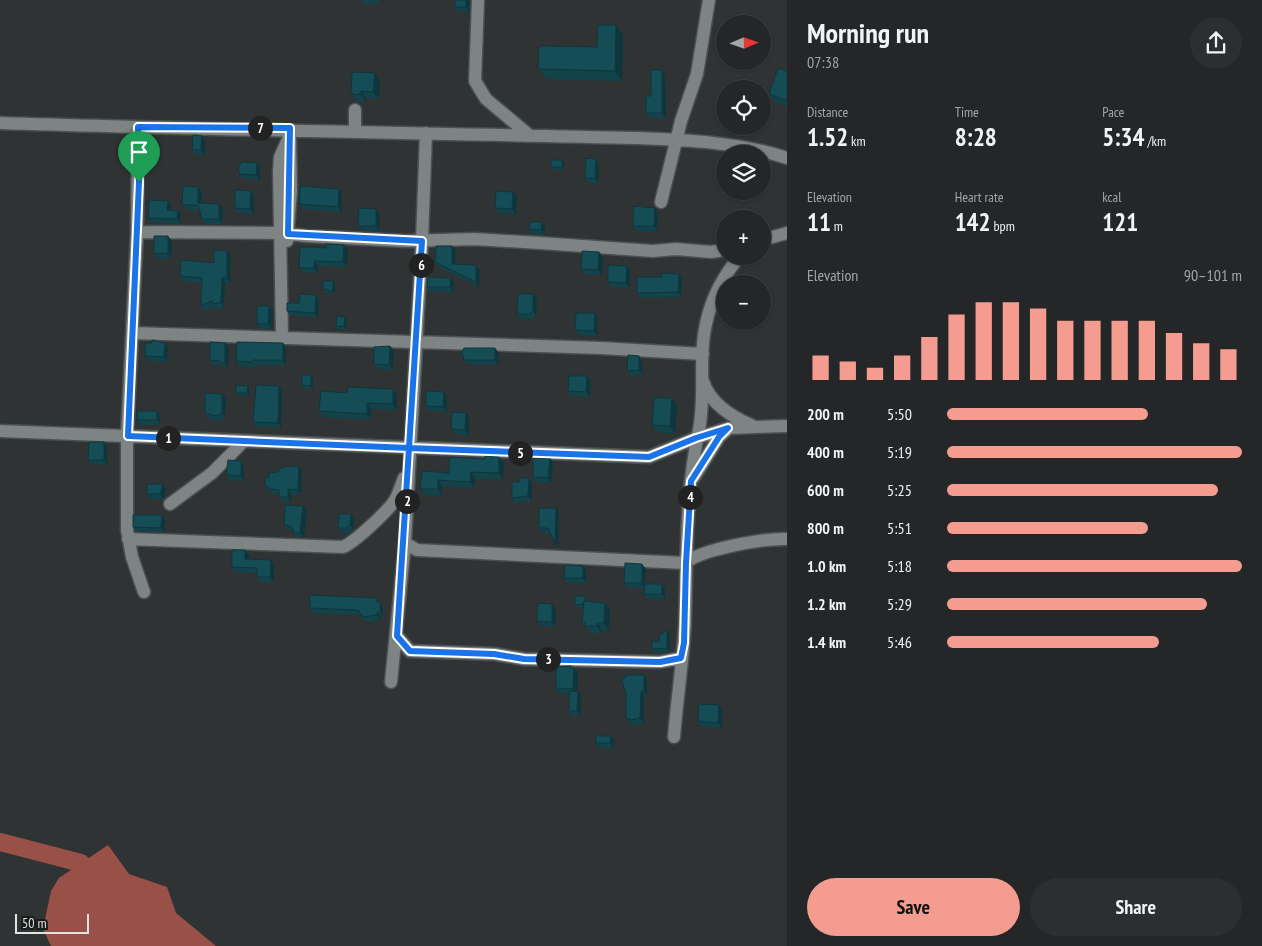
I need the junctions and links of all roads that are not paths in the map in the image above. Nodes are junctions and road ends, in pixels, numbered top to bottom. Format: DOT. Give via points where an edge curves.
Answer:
graph roads {
  1 [pos="478,0"];
  2 [pos="709,0"];
  3 [pos="355,110"];
  4 [pos="0,123"];
  5 [pos="138,127"];
  6 [pos="355,130"];
  7 [pos="290,132"];
  8 [pos="426,132"];
  9 [pos="529,135"];
  10 [pos="676,140"];
  11 [pos="787,158"];
  12 [pos="661,202"];
  13 [pos="137,232"];
  14 [pos="284,233"];
  15 [pos="787,233"];
  16 [pos="771,237"];
  17 [pos="422,241"];
  18 [pos="716,251"];
  19 [pos="732,265"];
  20 [pos="132,333"];
  21 [pos="282,337"];
  22 [pos="416,342"];
  23 [pos="703,354"];
  24 [pos="703,381"];
  25 [pos="754,426"];
  26 [pos="787,426"];
  27 [pos="728,428"];
  28 [pos="0,432"];
  29 [pos="128,436"];
  30 [pos="696,438"];
  31 [pos="243,442"];
  32 [pos="409,448"];
  33 [pos="408,470"];
  34 [pos="691,481"];
  35 [pos="170,504"];
  36 [pos="787,539"];
  37 [pos="128,540"];
  38 [pos="404,543"];
  39 [pos="686,563"];
  40 [pos="144,592"];
  41 [pos="397,636"];
  42 [pos="681,658"];
  43 [pos="391,682"];
  44 [pos="674,736"];
  1 -- 9 [label="street" via="475,81 486,100"];
  2 -- 10 [label="street" via="697,74"];
  3 -- 6 [label="street"];
  4 -- 5 [label="street"];
  5 -- 7 [label="street"];
  5 -- 13 [label="street"];
  6 -- 7 [label="street"];
  6 -- 8 [label="street"];
  7 -- 14 [label="street" via="280,157"];
  8 -- 9 [label="street"];
  8 -- 17 [label="street"];
  9 -- 10 [label="street" via="575,142"];
  10 -- 11 [label="street" via="756,150"];
  10 -- 12 [label="street"];
  13 -- 14 [label="street"];
  13 -- 20 [label="street"];
  14 -- 17 [label="street"];
  14 -- 21 [label="street" via="280,285"];
  15 -- 16 [label="street"];
  17 -- 18 [label="street" via="484,240 654,252 676,249"];
  17 -- 22 [label="street"];
  19 -- 23 [label="street" via="711,305"];
  20 -- 21 [label="street"];
  20 -- 29 [label="street"];
  21 -- 22 [label="street"];
  22 -- 23 [label="street"];
  22 -- 32 [label="street"];
  23 -- 24 [label="street"];
  24 -- 25 [label="street" via="707,393 719,405"];
  24 -- 30 [label="street"];
  25 -- 26 [label="street"];
  25 -- 27 [label="street"];
  27 -- 30 [label="street"];
  27 -- 34 [label="street"];
  28 -- 29 [label="street"];
  29 -- 31 [label="street"];
  29 -- 37 [label="street"];
  30 -- 32 [label="street" via="649,457"];
  30 -- 34 [label="street"];
  31 -- 32 [label="street"];
  31 -- 35 [label="street" via="212,473"];
  32 -- 33 [label="street"];
  33 -- 37 [label="street" via="387,510 352,544 343,547"];
  33 -- 38 [label="street"];
  34 -- 39 [label="street"];
  36 -- 39 [label="street" via="724,548 694,556"];
  37 -- 40 [label="street"];
  38 -- 39 [label="street" via="417,550"];
  38 -- 41 [label="street"];
  39 -- 42 [label="street"];
  41 -- 42 [label="street" via="410,651 494,654 524,659 660,662"];
  41 -- 43 [label="street"];
  42 -- 44 [label="street"];
}
